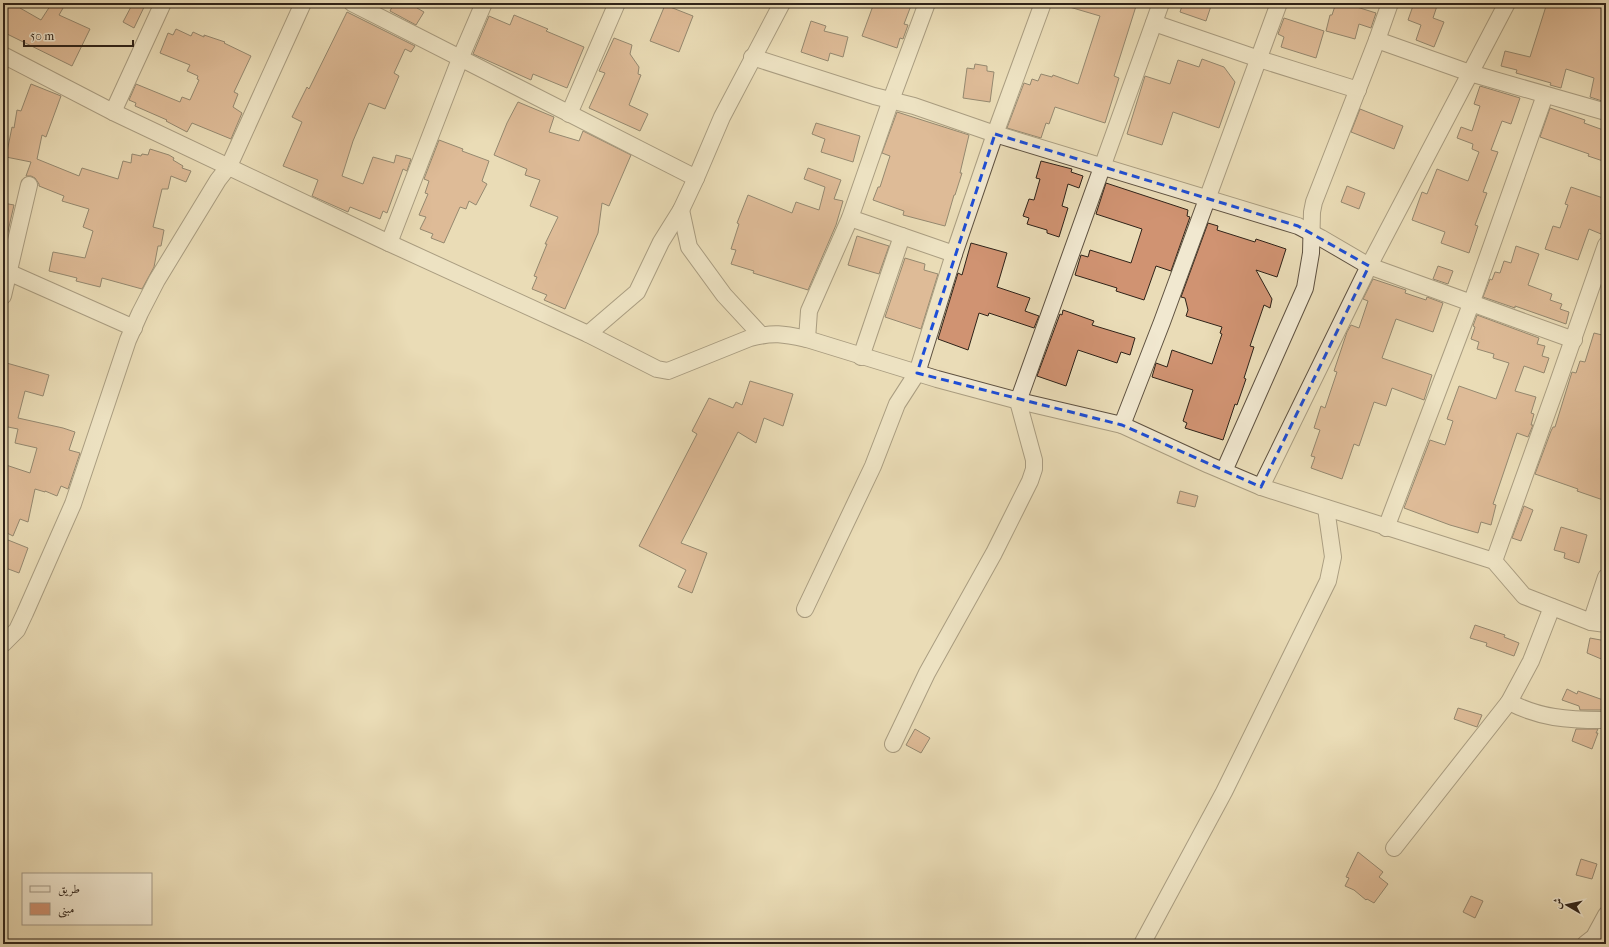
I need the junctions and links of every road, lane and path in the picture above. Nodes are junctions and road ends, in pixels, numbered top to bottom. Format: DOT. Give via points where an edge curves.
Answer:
graph roads {
  1 [pos="163,3"];
  2 [pos="303,3"];
  3 [pos="352,3"];
  4 [pos="484,3"];
  5 [pos="617,3"];
  6 [pos="782,3"];
  7 [pos="927,3"];
  8 [pos="1043,3"];
  9 [pos="1161,3"];
  10 [pos="1279,3"];
  11 [pos="1390,3"];
  12 [pos="1508,3"];
  13 [pos="1154,23"];
  14 [pos="1377,40"];
  15 [pos="3,55"];
  16 [pos="752,57"];
  17 [pos="460,59"];
  18 [pos="1259,59"];
  19 [pos="1470,73"];
  20 [pos="1358,90"];
  21 [pos="1545,95"];
  22 [pos="890,100"];
  23 [pos="113,112"];
  24 [pos="1606,112"];
  25 [pos="569,114"];
  26 [pos="995,134"];
  27 [pos="229,166"];
  28 [pos="1102,167"];
  29 [pos="696,178"];
  30 [pos="30,185"];
  31 [pos="1206,199"];
  32 [pos="680,210"];
  33 [pos="850,218"];
  34 [pos="1312,233"];
  35 [pos="902,236"];
  36 [pos="389,243"];
  37 [pos="1606,246"];
  38 [pos="954,254"];
  39 [pos="1369,266"];
  40 [pos="8,272"];
  41 [pos="3,296"];
  42 [pos="1471,304"];
  43 [pos="134,328"];
  44 [pos="588,334"];
  45 [pos="761,335"];
  46 [pos="807,340"];
  47 [pos="1574,340"];
  48 [pos="861,357"];
  49 [pos="917,373"];
  50 [pos="1019,401"];
  51 [pos="1122,425"];
  52 [pos="1224,471"];
  53 [pos="1261,487"];
  54 [pos="1326,508"];
  55 [pos="1386,528"];
  56 [pos="1494,561"];
  57 [pos="1606,577"];
  58 [pos="1552,607"];
  59 [pos="805,609"];
  60 [pos="1599,623"];
  61 [pos="3,644"];
  62 [pos="1509,702"];
  63 [pos="1606,719"];
  64 [pos="893,744"];
  65 [pos="1394,848"];
  66 [pos="1606,915"];
  67 [pos="1142,944"];
  68 [pos="1585,944"];
  1 -- 23 [label="street"];
  2 -- 27 [label="street"];
  3 -- 17 [label="street"];
  4 -- 17 [label="street"];
  5 -- 25 [label="street"];
  6 -- 16 [label="street"];
  7 -- 22 [label="street"];
  8 -- 26 [label="street"];
  9 -- 13 [label="street"];
  10 -- 18 [label="street"];
  11 -- 14 [label="street"];
  12 -- 19 [label="street"];
  13 -- 18 [label="street"];
  13 -- 28 [label="street"];
  14 -- 19 [label="street"];
  14 -- 20 [label="street"];
  15 -- 23 [label="street"];
  16 -- 22 [label="street"];
  16 -- 29 [label="street" via="722,117"];
  17 -- 25 [label="street"];
  17 -- 36 [label="street"];
  18 -- 20 [label="street"];
  18 -- 31 [label="street"];
  19 -- 21 [label="street"];
  19 -- 39 [label="street"];
  20 -- 34 [label="street" via="1314,202"];
  21 -- 24 [label="street"];
  21 -- 42 [label="street"];
  22 -- 26 [label="street"];
  22 -- 33 [label="street"];
  23 -- 27 [label="street"];
  25 -- 29 [label="street"];
  26 -- 28 [label="street"];
  26 -- 38 [label="street"];
  27 -- 36 [label="street"];
  27 -- 43 [label="street" via="157,280"];
  28 -- 31 [label="street"];
  28 -- 50 [label="street"];
  29 -- 32 [label="street"];
  30 -- 40 [label="street"];
  31 -- 34 [label="street" via="1298,226"];
  31 -- 51 [label="street"];
  32 -- 44 [label="street" via="660,242 637,292"];
  32 -- 45 [label="street" via="689,247 724,295"];
  33 -- 35 [label="street"];
  33 -- 46 [label="street" via="809,311"];
  34 -- 39 [label="street"];
  34 -- 52 [label="street" via="1305,288"];
  35 -- 38 [label="street"];
  35 -- 48 [label="street"];
  36 -- 44 [label="street"];
  37 -- 47 [label="street"];
  38 -- 49 [label="street"];
  39 -- 42 [label="street"];
  39 -- 53 [label="street"];
  40 -- 41 [label="street"];
  40 -- 43 [label="street"];
  42 -- 47 [label="street"];
  42 -- 55 [label="street"];
  43 -- 61 [label="street" via="73,504 26,613 17,630"];
  44 -- 45 [label="street" via="644,363 668,371"];
  45 -- 46 [label="street" via="772,333"];
  46 -- 48 [label="street"];
  47 -- 56 [label="street"];
  48 -- 49 [label="street"];
  49 -- 50 [label="street"];
  49 -- 59 [label="street" via="897,404 873,466"];
  50 -- 51 [label="street"];
  50 -- 64 [label="street" via="1034,460 1030,482 994,553 926,673"];
  51 -- 52 [label="street"];
  52 -- 53 [label="street"];
  53 -- 54 [label="street"];
  54 -- 55 [label="street"];
  54 -- 67 [label="street" via="1333,557 1328,581 1224,792"];
  55 -- 56 [label="street"];
  56 -- 58 [label="street" via="1524,596"];
  57 -- 60 [label="street"];
  58 -- 60 [label="street"];
  58 -- 62 [label="street" via="1531,661"];
  62 -- 63 [label="street" via="1549,717 1571,720"];
  62 -- 65 [label="street"];
  66 -- 68 [label="street" via="1594,937"];
}
